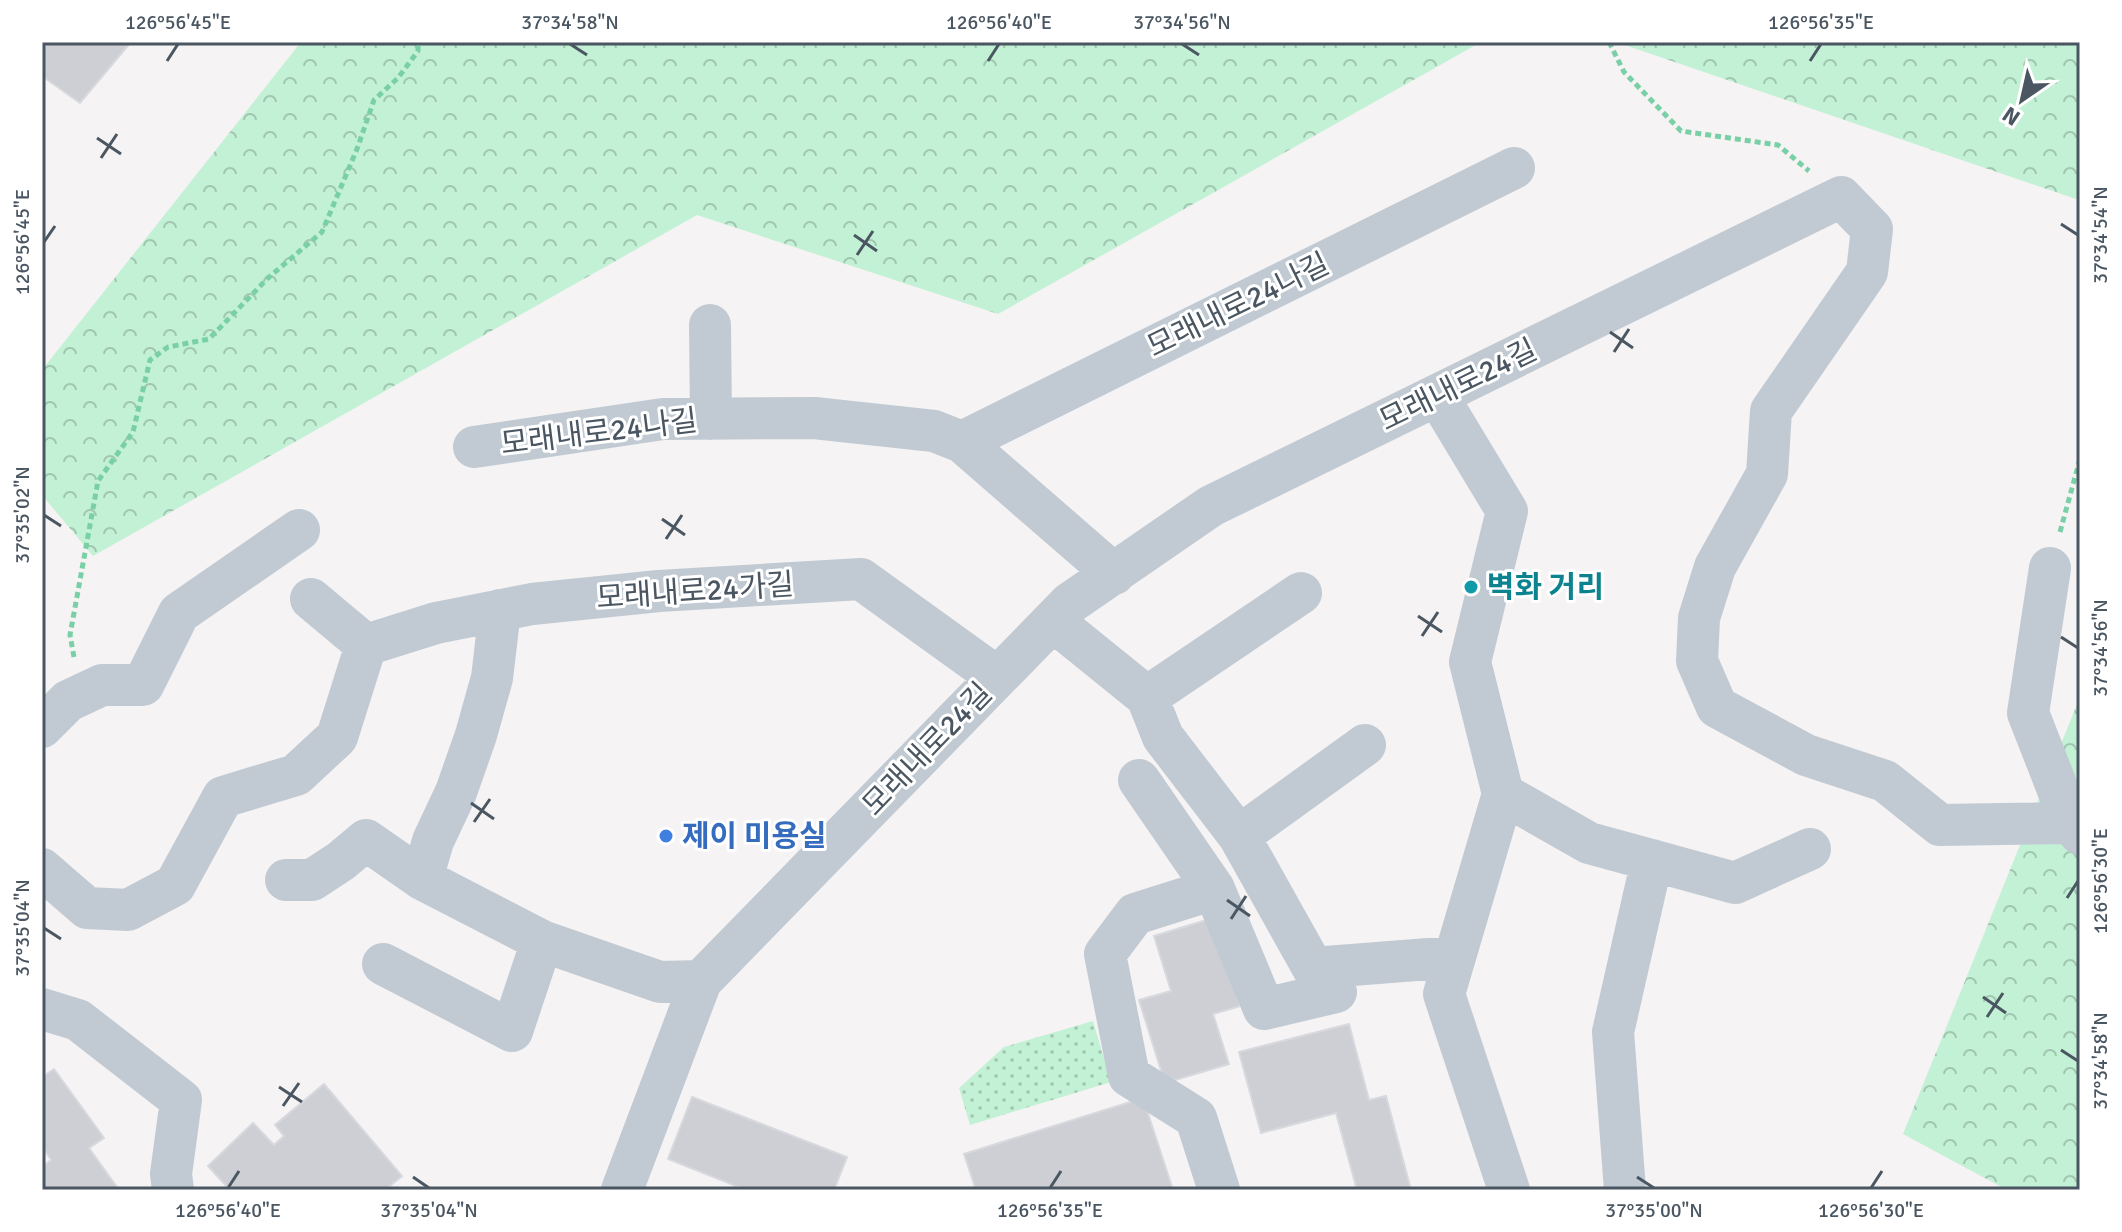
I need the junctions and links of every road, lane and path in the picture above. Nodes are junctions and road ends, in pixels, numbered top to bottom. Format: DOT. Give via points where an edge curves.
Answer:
graph roads {
  1 [pos="418,42"];
  2 [pos="1609,42"];
  3 [pos="1514,168"];
  4 [pos="1841,197"];
  5 [pos="710,325"];
  6 [pos="1437,395"];
  7 [pos="711,419"];
  8 [pos="962,442"];
  9 [pos="474,447"];
  10 [pos="2080,459"];
  11 [pos="299,530"];
  12 [pos="2050,568"];
  13 [pos="1114,574"];
  14 [pos="1301,593"];
  15 [pos="311,599"];
  16 [pos="500,610"];
  17 [pos="1053,621"];
  18 [pos="366,645"];
  19 [pos="997,677"];
  20 [pos="1147,697"];
  21 [pos="55,714"];
  22 [pos="1365,745"];
  23 [pos="1139,780"];
  24 [pos="1503,794"];
  25 [pos="2076,828"];
  26 [pos="1239,836"];
  27 [pos="1810,849"];
  28 [pos="1652,860"];
  29 [pos="42,869"];
  30 [pos="422,879"];
  31 [pos="286,880"];
  32 [pos="1214,889"];
  33 [pos="542,941"];
  34 [pos="1455,957"];
  35 [pos="383,964"];
  36 [pos="701,981"];
  37 [pos="1336,992"];
  38 [pos="42,1009"];
  39 [pos="173,1190"];
  40 [pos="622,1190"];
  41 [pos="1219,1190"];
  42 [pos="1509,1190"];
  43 [pos="1625,1190"];
  1 -- 21 [label="path" via="418,51 398,78 374,100 322,232 209,339 168,347 150,360 133,432 98,481 70,635 78,678"];
  2 -- 4 [label="path" via="1624,72 1681,131 1778,145"];
  3 -- 8 [label="street, 모래내로24나길"];
  4 -- 6 [label="street, 모래내로24길"];
  4 -- 25 [label="street" via="1872,229 1867,272 1771,411 1767,474 1715,567 1699,618 1697,661 1717,707 1806,755 1885,781 1940,825"];
  5 -- 7 [label="street"];
  6 -- 13 [label="street, 모래내로24길" via="1211,506"];
  6 -- 24 [label="street" via="1507,511 1470,662"];
  7 -- 8 [label="street, 모래내로24나길" via="814,418 934,431"];
  7 -- 9 [label="street, 모래내로24나길" via="663,419"];
  8 -- 13 [label="street, 모래내로24나길"];
  10 -- 12 [label="path"];
  11 -- 21 [label="street" via="179,613 143,685 102,685"];
  12 -- 25 [label="street" via="2028,713"];
  13 -- 17 [label="street, 모래내로24길"];
  14 -- 20 [label="street"];
  15 -- 18 [label="street"];
  16 -- 18 [label="street, 모래내로24가길"];
  16 -- 19 [label="street, 모래내로24가길" via="659,591 861,579"];
  16 -- 30 [label="street" via="492,678 476,735"];
  17 -- 19 [label="street, 모래내로24길"];
  17 -- 20 [label="street"];
  18 -- 29 [label="street" via="337,737 296,775 223,797 175,885 128,910 87,908"];
  19 -- 36 [label="street, 모래내로24길"];
  20 -- 26 [label="street" via="1163,737"];
  22 -- 26 [label="street"];
  23 -- 32 [label="street"];
  24 -- 28 [label="street" via="1589,843"];
  24 -- 34 [label="street"];
  26 -- 34 [label="street" via="1313,968"];
  27 -- 28 [label="street" via="1735,883"];
  28 -- 43 [label="street" via="1613,1032"];
  30 -- 31 [label="street" via="366,840 312,880"];
  30 -- 33 [label="street"];
  32 -- 37 [label="street" via="1264,1009"];
  32 -- 41 [label="street" via="1135,914 1105,954 1129,1076 1196,1118"];
  33 -- 35 [label="street" via="512,1031"];
  33 -- 36 [label="street" via="660,982"];
  34 -- 42 [label="street" via="1444,994"];
  36 -- 40 [label="street, 모래내로24길"];
  38 -- 39 [label="street" via="78,1020 181,1100"];
}
